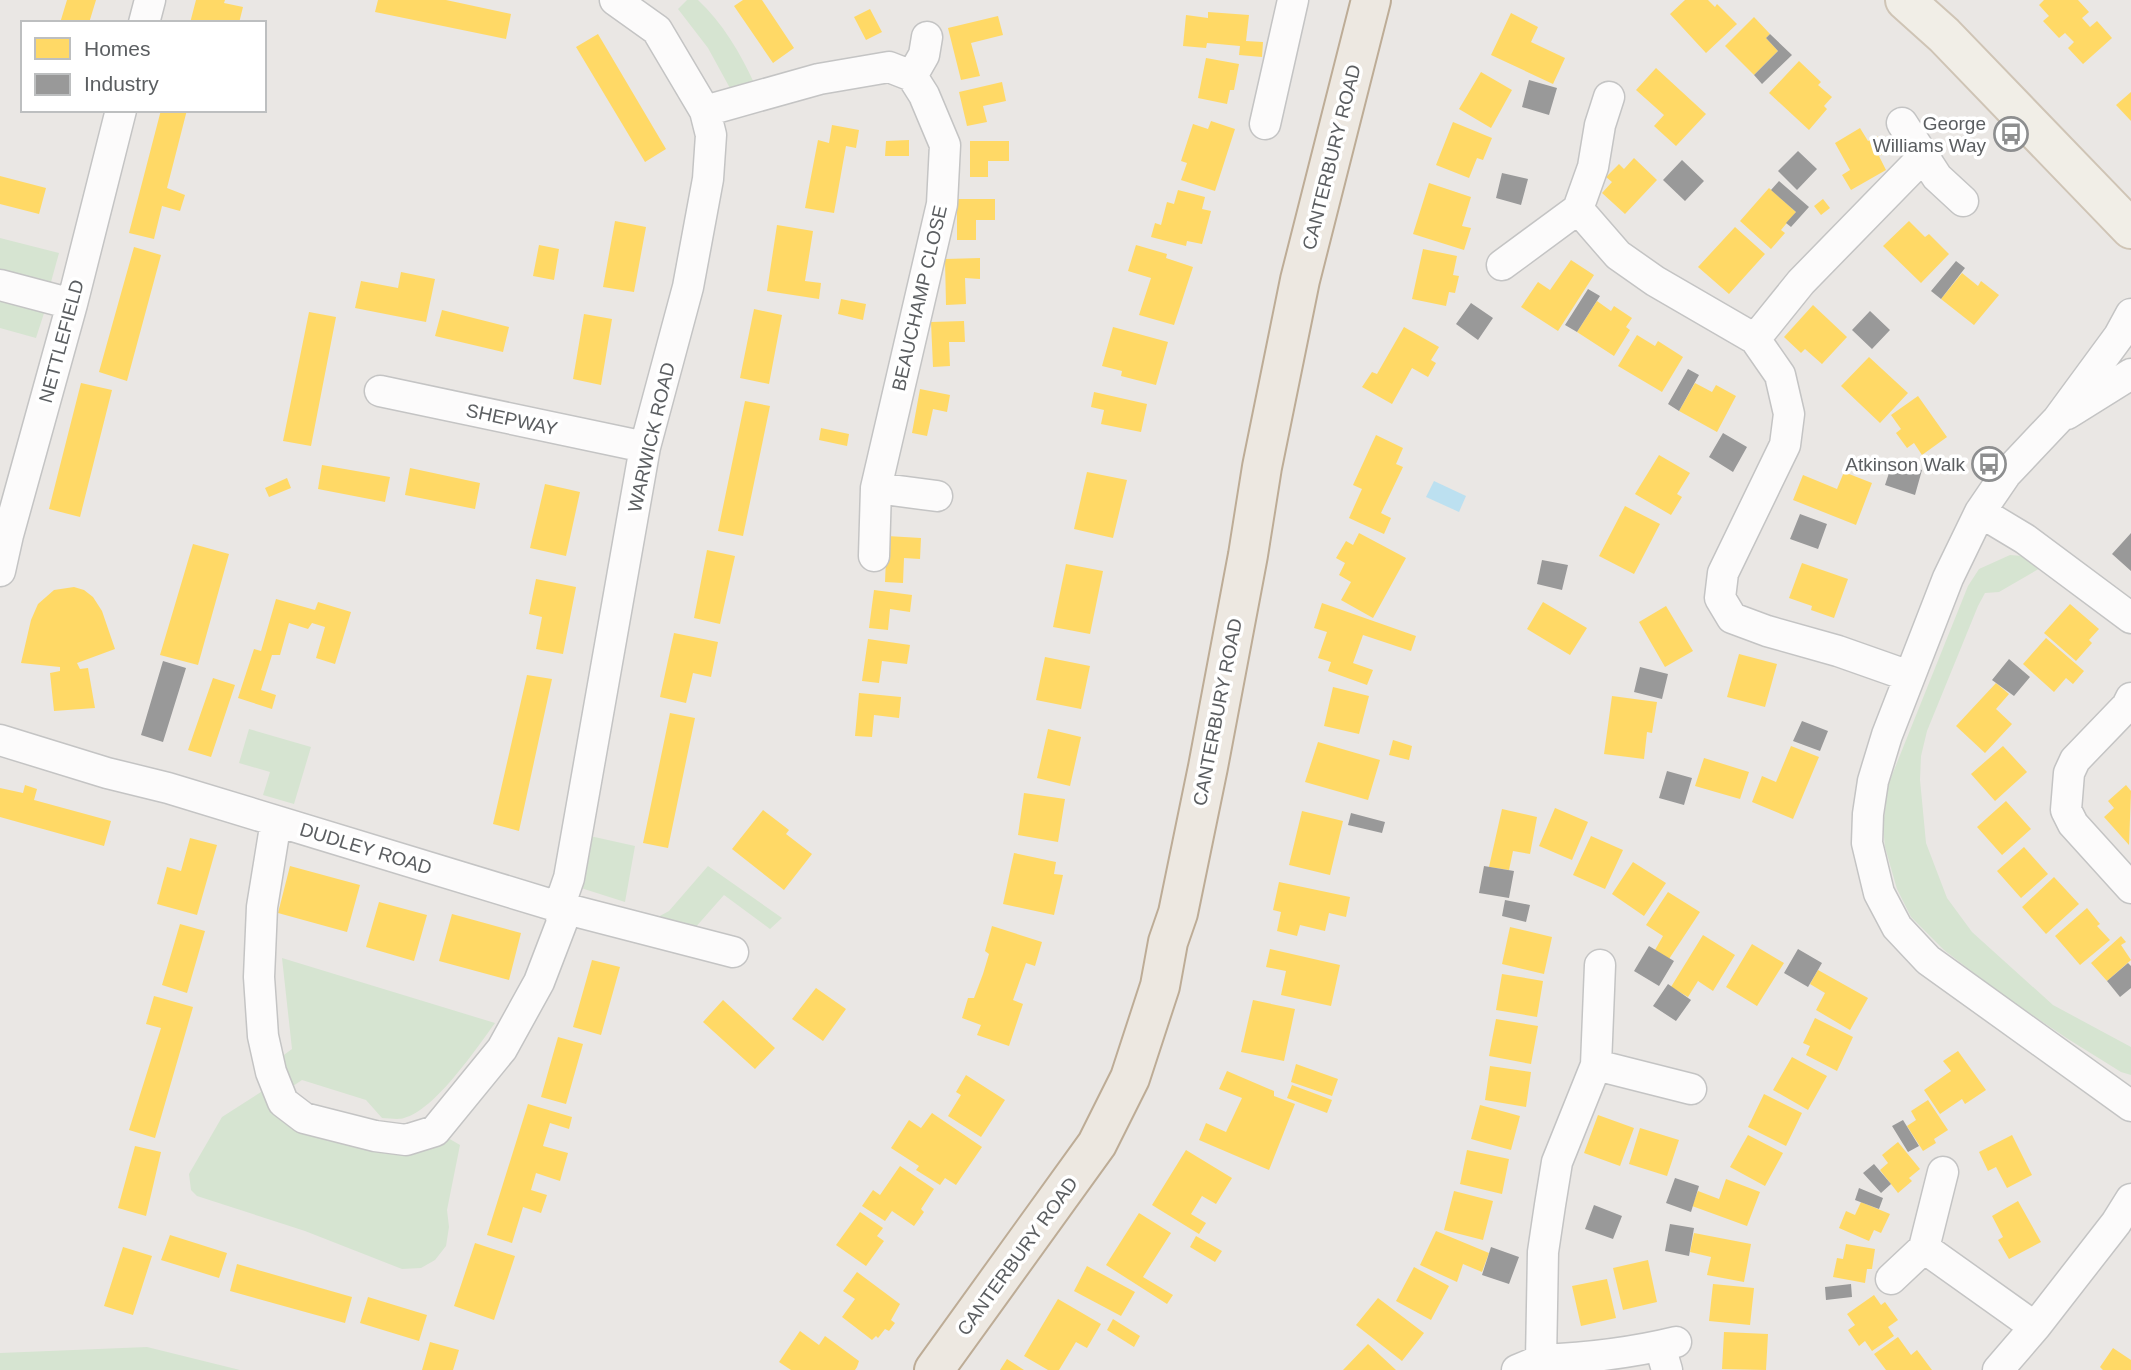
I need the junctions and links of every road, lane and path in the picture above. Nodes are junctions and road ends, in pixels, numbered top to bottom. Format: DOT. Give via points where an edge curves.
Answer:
graph roads {
  1 [pos="150,0"];
  2 [pos="615,0"];
  3 [pos="1293,0"];
  4 [pos="1371,0"];
  5 [pos="1905,0"];
  6 [pos="145,21"];
  7 [pos="927,37"];
  8 [pos="912,76"];
  9 [pos="1609,97"];
  10 [pos="705,111"];
  11 [pos="120,112"];
  12 [pos="1902,123"];
  13 [pos="1265,124"];
  14 [pos="1923,156"];
  15 [pos="1963,201"];
  16 [pos="1578,209"];
  17 [pos="2131,229"];
  18 [pos="1502,265"];
  19 [pos="0,285"];
  20 [pos="72,304"];
  21 [pos="2131,314"];
  22 [pos="1755,339"];
  23 [pos="2131,374"];
  24 [pos="380,391"];
  25 [pos="2057,419"];
  26 [pos="645,447"];
  27 [pos="876,488"];
  28 [pos="937,496"];
  29 [pos="1980,512"];
  30 [pos="874,556"];
  31 [pos="0,571"];
  32 [pos="2131,618"];
  33 [pos="1909,676"];
  34 [pos="2131,698"];
  35 [pos="0,740"];
  36 [pos="276,821"];
  37 [pos="2131,888"];
  38 [pos="559,907"];
  39 [pos="733,953"];
  40 [pos="1600,965"];
  41 [pos="1596,1065"];
  42 [pos="1691,1089"];
  43 [pos="2131,1106"];
  44 [pos="1942,1172"];
  45 [pos="2131,1199"];
  46 [pos="1924,1248"];
  47 [pos="1891,1279"];
  48 [pos="2035,1327"];
  49 [pos="1668,1353"];
  50 [pos="1595,1364"];
  51 [pos="1529,1365"];
  52 [pos="934,1370"];
  53 [pos="1998,1370"];
  1 -- 6 [label="street"];
  2 -- 10 [label="street, WARWICK ROAD" via="657,30"];
  3 -- 13 [label="street"];
  4 -- 52 [label="highway, CANTERBURY ROAD" via="1300,280 1217,718 1160,986 1130,1078 1097,1144"];
  5 -- 17 [label="main road" via="1944,34"];
  7 -- 8 [label="street" via="924,55"];
  8 -- 10 [label="street" via="889,67 819,79"];
  8 -- 27 [label="street, BEAUCHAMP CLOSE" via="945,145 942,204"];
  9 -- 16 [label="street"];
  10 -- 26 [label="street, WARWICK ROAD" via="711,135 708,179 688,287"];
  11 -- 20 [label="street, NETTLEFIELD"];
  12 -- 14 [label="street"];
  14 -- 15 [label="street"];
  14 -- 22 [label="street" via="1801,282"];
  16 -- 18 [label="street"];
  16 -- 22 [label="street" via="1622,258"];
  19 -- 20 [label="street"];
  20 -- 31 [label="street, NETTLEFIELD"];
  21 -- 25 [label="street"];
  22 -- 33 [label="street" via="1780,375 1789,414 1785,445 1723,573 1720,598 1732,618"];
  23 -- 25 [label="street"];
  24 -- 26 [label="street, SHEPWAY"];
  25 -- 29 [label="street" via="2006,474"];
  26 -- 38 [label="street, WARWICK ROAD" via="569,878"];
  27 -- 28 [label="street"];
  27 -- 30 [label="street, BEAUCHAMP CLOSE"];
  29 -- 32 [label="street" via="2025,539"];
  29 -- 33 [label="street"];
  33 -- 43 [label="street" via="1876,769 1868,814 1867,843 1879,893 1897,927 1928,960"];
  34 -- 37 [label="street" via="2075,760 2069,773 2066,810 2073,824"];
  35 -- 36 [label="street, DUDLEY ROAD"];
  36 -- 38 [label="street, DUDLEY ROAD"];
  36 -- 38 [label="street, WARWICK ROAD" via="262,907 259,977 263,1036 283,1102 304,1118 406,1140 435,1131 502,1049 538,982 562,922"];
  38 -- 39 [label="street, DUDLEY ROAD"];
  40 -- 41 [label="street"];
  41 -- 42 [label="street"];
  41 -- 51 [label="street" via="1556,1162"];
  44 -- 46 [label="street"];
  45 -- 48 [label="street"];
  46 -- 47 [label="street"];
  46 -- 48 [label="street"];
  48 -- 53 [label="street"];
  49 -- 50 [label="street" via="1636,1352"];
  50 -- 51 [label="street"];
}
